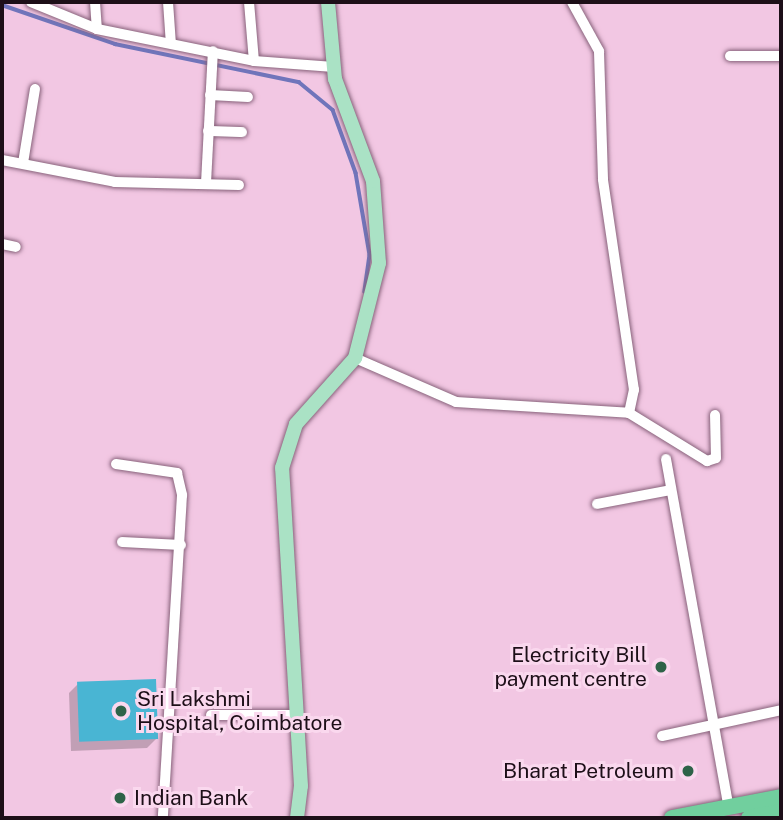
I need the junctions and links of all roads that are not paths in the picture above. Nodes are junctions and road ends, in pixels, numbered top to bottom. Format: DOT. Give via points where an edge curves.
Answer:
graph roads {
  1 [pos="31,2"];
  2 [pos="95,2"];
  3 [pos="168,2"];
  4 [pos="249,2"];
  5 [pos="328,2"];
  6 [pos="572,2"];
  7 [pos="97,29"];
  8 [pos="171,41"];
  9 [pos="730,56"];
  10 [pos="781,56"];
  11 [pos="212,61"];
  12 [pos="254,61"];
  13 [pos="334,66"];
  14 [pos="35,89"];
  15 [pos="210,95"];
  16 [pos="248,97"];
  17 [pos="208,131"];
  18 [pos="242,132"];
  19 [pos="2,160"];
  20 [pos="23,163"];
  21 [pos="206,183"];
  22 [pos="239,185"];
  23 [pos="2,244"];
  24 [pos="16,247"];
  25 [pos="355,358"];
  26 [pos="629,413"];
  27 [pos="715,415"];
  28 [pos="666,459"];
  29 [pos="116,464"];
  30 [pos="671,490"];
  31 [pos="597,504"];
  32 [pos="122,542"];
  33 [pos="181,545"];
  34 [pos="781,710"];
  35 [pos="211,715"];
  36 [pos="293,715"];
  37 [pos="714,725"];
  38 [pos="662,736"];
  39 [pos="781,797"];
  40 [pos="729,808"];
  41 [pos="781,812"];
  42 [pos="163,818"];
  43 [pos="297,818"];
  44 [pos="671,818"];
  45 [pos="750,818"];
  1 -- 7 [label="street"];
  2 -- 7 [label="street"];
  3 -- 8 [label="street"];
  4 -- 12 [label="street"];
  5 -- 13 [label="main road"];
  6 -- 26 [label="street" via="599,51 603,179 634,390"];
  7 -- 8 [label="street"];
  8 -- 11 [label="street"];
  9 -- 10 [label="street"];
  11 -- 12 [label="street"];
  11 -- 15 [label="street"];
  12 -- 13 [label="street"];
  13 -- 25 [label="main road" via="373,181 380,227 373,298"];
  14 -- 20 [label="street"];
  15 -- 16 [label="street"];
  15 -- 17 [label="street"];
  17 -- 18 [label="street"];
  17 -- 21 [label="street"];
  19 -- 20 [label="street"];
  20 -- 21 [label="street" via="115,182"];
  21 -- 22 [label="street"];
  23 -- 24 [label="street"];
  25 -- 26 [label="street" via="456,402"];
  25 -- 36 [label="main road" via="296,424 282,468"];
  26 -- 27 [label="street" via="707,461 716,458"];
  28 -- 30 [label="street"];
  29 -- 33 [label="street" via="177,473"];
  30 -- 31 [label="street"];
  30 -- 37 [label="street"];
  32 -- 33 [label="street"];
  33 -- 42 [label="street"];
  34 -- 37 [label="street"];
  35 -- 36 [label="street"];
  36 -- 43 [label="main road" via="300,786"];
  37 -- 38 [label="street"];
  37 -- 40 [label="street"];
  39 -- 40 [label="highway"];
  40 -- 44 [label="highway"];
  41 -- 45 [label="highway"];
}
